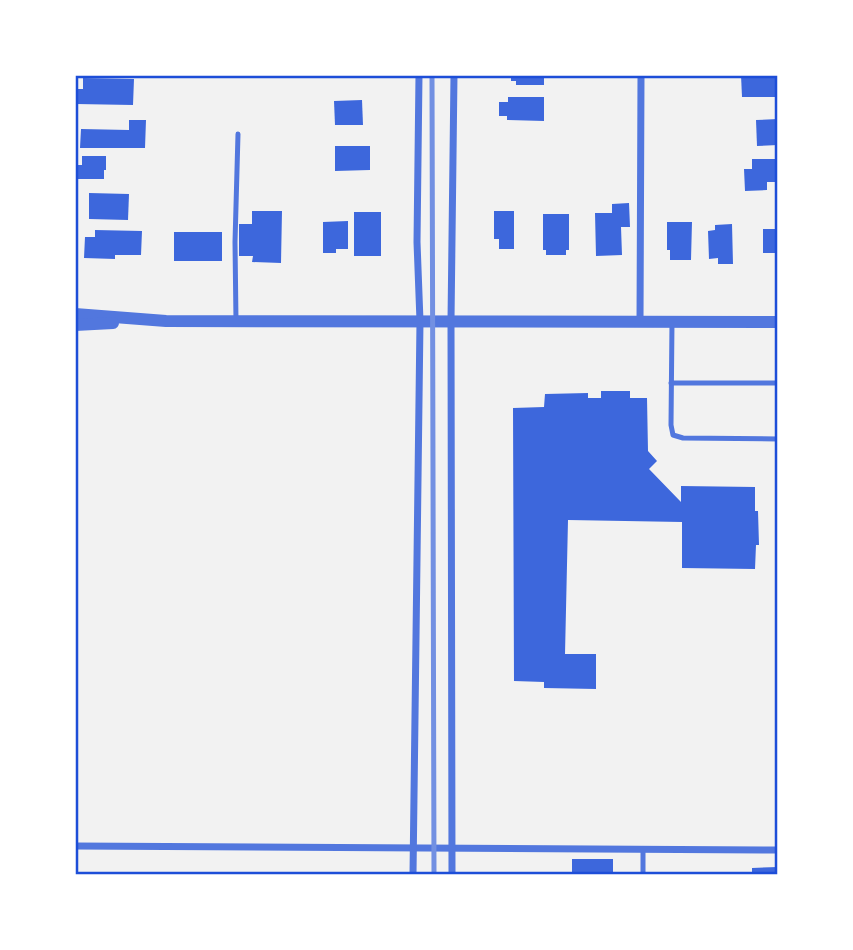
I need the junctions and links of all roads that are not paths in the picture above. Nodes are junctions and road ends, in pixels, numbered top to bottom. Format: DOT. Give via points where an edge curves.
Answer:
graph roads {
  1 [pos="419,75"];
  2 [pos="454,75"];
  3 [pos="641,75"];
  4 [pos="238,134"];
  5 [pos="75,314"];
  6 [pos="166,321"];
  7 [pos="236,321"];
  8 [pos="420,321"];
  9 [pos="451,321"];
  10 [pos="640,322"];
  11 [pos="672,322"];
  12 [pos="778,322"];
  13 [pos="75,325"];
  14 [pos="671,383"];
  15 [pos="778,383"];
  16 [pos="778,439"];
  17 [pos="75,846"];
  18 [pos="413,849"];
  19 [pos="452,849"];
  20 [pos="643,850"];
  21 [pos="778,850"];
  22 [pos="413,875"];
  23 [pos="452,875"];
  24 [pos="643,875"];
  1 -- 8 [label="street"];
  2 -- 9 [label="street"];
  3 -- 10 [label="street"];
  4 -- 7 [label="lane"];
  5 -- 6 [label="street"];
  6 -- 7 [label="street"];
  6 -- 13 [label="street"];
  7 -- 8 [label="street"];
  8 -- 9 [label="street"];
  8 -- 18 [label="street"];
  9 -- 10 [label="street"];
  9 -- 19 [label="street"];
  10 -- 11 [label="street"];
  11 -- 12 [label="street"];
  11 -- 14 [label="lane"];
  14 -- 15 [label="lane"];
  14 -- 16 [label="lane" via="673,435"];
  17 -- 18 [label="street"];
  18 -- 19 [label="street"];
  18 -- 22 [label="street"];
  19 -- 20 [label="street"];
  19 -- 23 [label="street"];
  20 -- 21 [label="street"];
  20 -- 24 [label="lane"];
}
